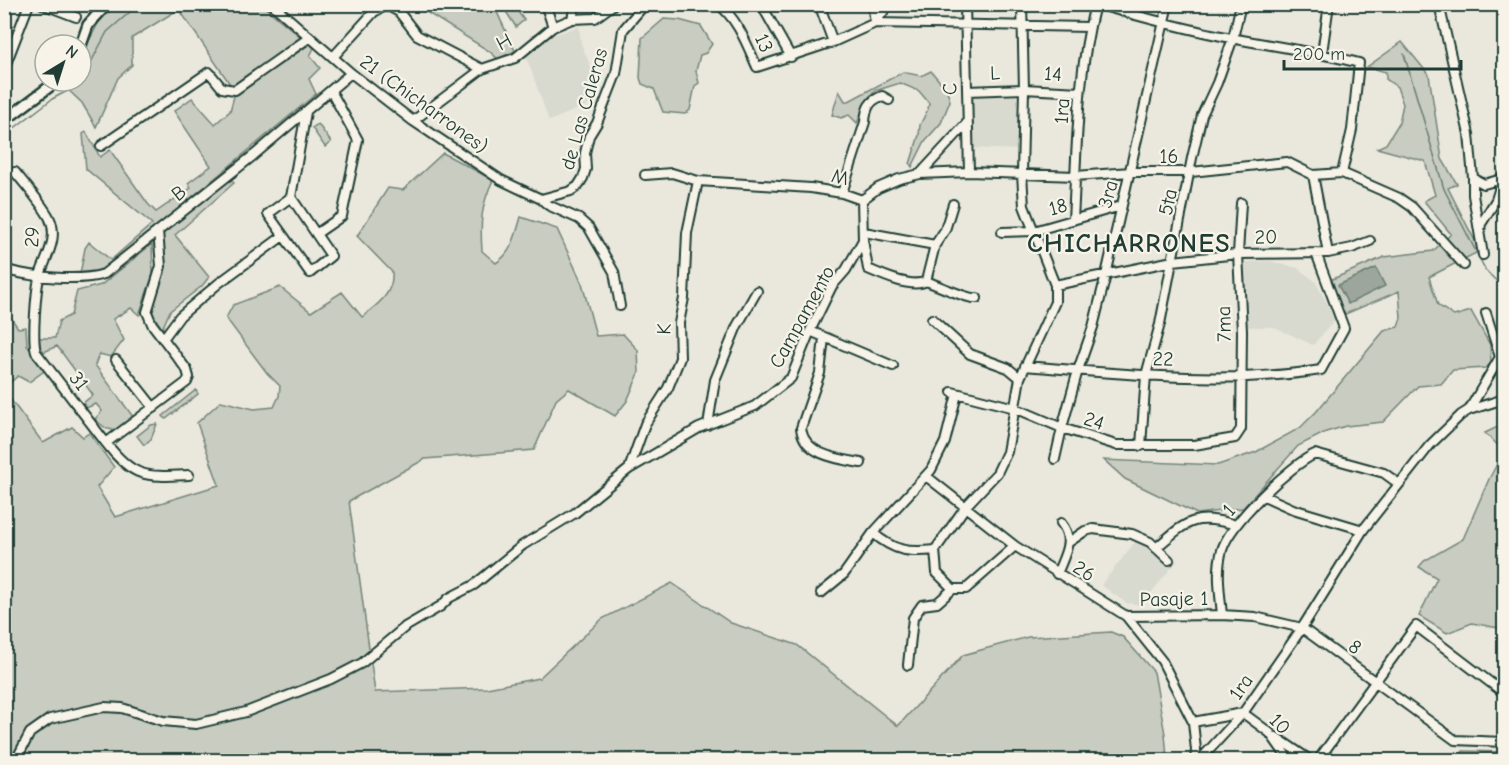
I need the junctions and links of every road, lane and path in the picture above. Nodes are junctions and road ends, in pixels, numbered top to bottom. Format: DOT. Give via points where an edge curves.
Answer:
graph roads {
  1 [pos="28,4"];
  2 [pos="42,4"];
  3 [pos="107,4"];
  4 [pos="272,4"];
  5 [pos="545,4"];
  6 [pos="575,4"];
  7 [pos="614,4"];
  8 [pos="645,4"];
  9 [pos="718,4"];
  10 [pos="761,4"];
  11 [pos="819,4"];
  12 [pos="872,4"];
  13 [pos="889,4"];
  14 [pos="965,4"];
  15 [pos="1022,4"];
  16 [pos="1096,4"];
  17 [pos="1168,4"];
  18 [pos="1241,4"];
  19 [pos="1329,4"];
  20 [pos="1438,4"];
  21 [pos="371,8"];
  22 [pos="76,17"];
  23 [pos="572,19"];
  24 [pos="875,23"];
  25 [pos="1163,23"];
  26 [pos="965,25"];
  27 [pos="553,27"];
  28 [pos="1022,27"];
  29 [pos="1089,27"];
  30 [pos="85,33"];
  31 [pos="310,37"];
  32 [pos="1233,38"];
  33 [pos="833,42"];
  34 [pos="1322,53"];
  35 [pos="333,56"];
  36 [pos="791,57"];
  37 [pos="4,69"];
  38 [pos="482,69"];
  39 [pos="351,73"];
  40 [pos="1024,89"];
  41 [pos="331,91"];
  42 [pos="967,91"];
  43 [pos="1080,92"];
  44 [pos="41,93"];
  45 [pos="889,100"];
  46 [pos="306,112"];
  47 [pos="6,119"];
  48 [pos="413,121"];
  49 [pos="967,123"];
  50 [pos="101,146"];
  51 [pos="15,172"];
  52 [pos="969,172"];
  53 [pos="1131,172"];
  54 [pos="1191,172"];
  55 [pos="1342,173"];
  56 [pos="920,174"];
  57 [pos="1022,174"];
  58 [pos="645,175"];
  59 [pos="1313,175"];
  60 [pos="1075,176"];
  61 [pos="1503,177"];
  62 [pos="1473,178"];
  63 [pos="698,181"];
  64 [pos="842,193"];
  65 [pos="291,197"];
  66 [pos="540,199"];
  67 [pos="862,200"];
  68 [pos="1241,203"];
  69 [pos="953,204"];
  70 [pos="1121,206"];
  71 [pos="1073,220"];
  72 [pos="158,231"];
  73 [pos="1034,231"];
  74 [pos="1002,232"];
  75 [pos="1479,232"];
  76 [pos="316,234"];
  77 [pos="283,236"];
  78 [pos="863,236"];
  79 [pos="1370,241"];
  80 [pos="935,245"];
  81 [pos="1316,253"];
  82 [pos="1328,253"];
  83 [pos="1238,254"];
  84 [pos="1484,255"];
  85 [pos="1173,261"];
  86 [pos="1464,265"];
  87 [pos="4,269"];
  88 [pos="1106,275"];
  89 [pos="40,277"];
  90 [pos="927,281"];
  91 [pos="1055,285"];
  92 [pos="757,291"];
  93 [pos="977,298"];
  94 [pos="620,306"];
  95 [pos="1486,313"];
  96 [pos="932,319"];
  97 [pos="810,332"];
  98 [pos="825,338"];
  99 [pos="163,339"];
  100 [pos="116,360"];
  101 [pos="892,366"];
  102 [pos="1025,366"];
  103 [pos="1078,370"];
  104 [pos="1146,375"];
  105 [pos="1240,377"];
  106 [pos="1020,378"];
  107 [pos="1504,399"];
  108 [pos="154,408"];
  109 [pos="1015,408"];
  110 [pos="1469,410"];
  111 [pos="708,425"];
  112 [pos="1062,428"];
  113 [pos="1231,439"];
  114 [pos="106,443"];
  115 [pos="1141,446"];
  116 [pos="1055,459"];
  117 [pos="861,463"];
  118 [pos="629,469"];
  119 [pos="189,475"];
  120 [pos="926,476"];
  121 [pos="1400,484"];
  122 [pos="1264,496"];
  123 [pos="966,506"];
  124 [pos="1061,523"];
  125 [pos="1236,525"];
  126 [pos="1363,530"];
  127 [pos="873,534"];
  128 [pos="1069,542"];
  129 [pos="1015,546"];
  130 [pos="1156,548"];
  131 [pos="935,550"];
  132 [pos="1169,560"];
  133 [pos="1057,574"];
  134 [pos="953,589"];
  135 [pos="820,593"];
  136 [pos="1222,615"];
  137 [pos="1126,616"];
  138 [pos="1302,628"];
  139 [pos="908,664"];
  140 [pos="1374,681"];
  141 [pos="1504,693"];
  142 [pos="1243,713"];
  143 [pos="1193,722"];
  144 [pos="1270,733"];
  145 [pos="1504,742"];
  146 [pos="16,760"];
  147 [pos="1195,760"];
  148 [pos="1200,760"];
  149 [pos="1289,760"];
  150 [pos="1310,760"];
  151 [pos="1317,760"];
  1 -- 37 [label="street"];
  2 -- 22 [label="street"];
  3 -- 30 [label="main road"];
  4 -- 31 [label="street, 21 (Chicharrones)"];
  5 -- 27 [label="street"];
  6 -- 23 [label="street"];
  7 -- 23 [label="street, H" via="595,18"];
  8 -- 66 [label="street, de Las Caleras" via="623,30 616,74 590,136 583,178 571,191"];
  9 -- 36 [label="street, 13" via="741,32 757,67"];
  10 -- 36 [label="street"];
  11 -- 33 [label="street"];
  12 -- 24 [label="street"];
  13 -- 24 [label="street"];
  14 -- 26 [label="street, C"];
  15 -- 28 [label="street"];
  16 -- 25 [label="street"];
  16 -- 29 [label="street, 1ra"];
  17 -- 25 [label="street, 3ra"];
  18 -- 32 [label="street, 5ta"];
  19 -- 34 [label="street"];
  20 -- 62 [label="street" via="1468,134"];
  21 -- 35 [label="street"];
  21 -- 38 [label="street" via="395,9 417,35"];
  23 -- 27 [label="street, H"];
  24 -- 26 [label="street"];
  24 -- 33 [label="street"];
  25 -- 32 [label="street"];
  25 -- 53 [label="street, 3ra"];
  26 -- 28 [label="street"];
  26 -- 42 [label="street, C"];
  27 -- 38 [label="street, H" via="515,58"];
  28 -- 29 [label="street"];
  28 -- 40 [label="street"];
  29 -- 43 [label="street, 1ra"];
  31 -- 35 [label="street, 21 (Chicharrones)"];
  31 -- 50 [label="street" via="235,90 222,88 209,72"];
  32 -- 34 [label="street"];
  32 -- 54 [label="street, 5ta" via="1202,115"];
  33 -- 36 [label="street"];
  34 -- 55 [label="street" via="1359,63 1352,130"];
  35 -- 39 [label="street, 21 (Chicharrones)"];
  38 -- 48 [label="street, H"];
  39 -- 41 [label="street, B"];
  39 -- 48 [label="street, 21 (Chicharrones)"];
  40 -- 42 [label="street, L"];
  40 -- 43 [label="street, 14"];
  40 -- 57 [label="street"];
  41 -- 46 [label="street, B"];
  41 -- 76 [label="street" via="358,140 342,216"];
  42 -- 49 [label="street, C"];
  43 -- 60 [label="street, 1ra"];
  44 -- 47 [label="main road"];
  45 -- 64 [label="street" via="882,96 869,104"];
  46 -- 65 [label="street"];
  46 -- 72 [label="street, B"];
  48 -- 66 [label="street, 21 (Chicharrones)" via="501,180"];
  49 -- 52 [label="street, C"];
  49 -- 56 [label="street"];
  51 -- 89 [label="street, 29" via="50,218 52,246"];
  52 -- 56 [label="street, M"];
  52 -- 57 [label="street, M"];
  53 -- 54 [label="street, 16"];
  53 -- 60 [label="street, 16"];
  53 -- 70 [label="street, 3ra"];
  54 -- 59 [label="street, 16" via="1287,162"];
  54 -- 85 [label="street, 5ta"];
  55 -- 59 [label="street"];
  55 -- 86 [label="street" via="1412,207"];
  56 -- 67 [label="street, M" via="878,188"];
  57 -- 60 [label="street, 16"];
  57 -- 73 [label="street" via="1024,206"];
  58 -- 63 [label="street, M" via="672,172"];
  59 -- 82 [label="street"];
  60 -- 71 [label="street, 1ra"];
  61 -- 62 [label="street" via="1484,184"];
  61 -- 75 [label="street"];
  62 -- 75 [label="street"];
  63 -- 64 [label="street, M"];
  63 -- 118 [label="street, K" via="687,233 680,358 668,388 645,424"];
  64 -- 67 [label="street, M"];
  65 -- 76 [label="street"];
  65 -- 77 [label="street" via="268,214"];
  66 -- 94 [label="street, 21 (Chicharrones)" via="589,228 614,272"];
  67 -- 78 [label="street"];
  68 -- 83 [label="street, 7ma"];
  69 -- 80 [label="street" via="945,230"];
  70 -- 71 [label="street, 18"];
  70 -- 88 [label="street, 3ra"];
  71 -- 73 [label="street, 18"];
  72 -- 89 [label="street, B" via="99,276"];
  72 -- 99 [label="street" via="161,266 147,312"];
  73 -- 74 [label="street, 18"];
  73 -- 91 [label="street"];
  75 -- 84 [label="street"];
  76 -- 77 [label="street" via="331,256 310,273"];
  77 -- 99 [label="street" via="180,316"];
  78 -- 80 [label="street"];
  78 -- 90 [label="street" via="868,269 890,279 918,284"];
  78 -- 97 [label="street, Campamento"];
  79 -- 82 [label="street, 20"];
  80 -- 90 [label="street"];
  81 -- 82 [label="street, 20"];
  81 -- 83 [label="street, 20"];
  81 -- 105 [label="street, 22" via="1344,328 1320,370"];
  83 -- 85 [label="street, 20"];
  83 -- 105 [label="street, 7ma"];
  85 -- 88 [label="street, 20"];
  85 -- 104 [label="street, 5ta"];
  87 -- 89 [label="street, B"];
  88 -- 91 [label="street, 20"];
  88 -- 103 [label="street, 3ra"];
  89 -- 114 [label="street, 31" via="36,352"];
  90 -- 93 [label="street" via="971,300"];
  91 -- 102 [label="street" via="1055,302"];
  92 -- 111 [label="street" via="737,326 715,380"];
  95 -- 110 [label="street" via="1500,357"];
  96 -- 106 [label="street" via="970,354 1008,368"];
  97 -- 98 [label="street"];
  97 -- 111 [label="street, Campamento" via="791,378 754,406"];
  98 -- 101 [label="street"];
  98 -- 117 [label="street" via="820,373 801,432 808,446 815,450"];
  99 -- 108 [label="street" via="189,377"];
  100 -- 108 [label="street"];
  102 -- 103 [label="street, 22"];
  102 -- 106 [label="street"];
  103 -- 104 [label="street, 22"];
  103 -- 112 [label="street, 3ra"];
  104 -- 105 [label="street, 22"];
  104 -- 115 [label="street, 5ta"];
  105 -- 113 [label="street, 7ma" via="1241,429"];
  106 -- 109 [label="street"];
  107 -- 110 [label="street"];
  108 -- 114 [label="street"];
  109 -- 112 [label="street, 24"];
  109 -- 120 [label="street, 24" via="955,393 945,442"];
  109 -- 123 [label="street" via="1007,452 997,473"];
  110 -- 121 [label="street" via="1443,430"];
  111 -- 118 [label="street, Campamento"];
  112 -- 115 [label="street, 24" via="1116,445"];
  112 -- 116 [label="street, 3ra"];
  113 -- 115 [label="street, 24" via="1194,445"];
  114 -- 119 [label="street, 31" via="120,461 145,476"];
  118 -- 146 [label="street, Campamento" via="474,585 405,627 362,663 331,679 246,712 196,723 162,721 122,708 104,707 50,720 30,733"];
  120 -- 123 [label="street, 26"];
  120 -- 127 [label="street"];
  121 -- 122 [label="street, 1" via="1384,473 1315,454 1293,467"];
  121 -- 126 [label="street"];
  122 -- 125 [label="street, 1"];
  122 -- 126 [label="street"];
  123 -- 129 [label="street, 26"];
  123 -- 131 [label="street"];
  124 -- 128 [label="street" via="1068,531"];
  125 -- 130 [label="street" via="1196,520 1186,523"];
  125 -- 136 [label="street, 1" via="1220,557"];
  126 -- 138 [label="street"];
  127 -- 131 [label="street" via="901,550"];
  127 -- 135 [label="street" via="844,574"];
  128 -- 130 [label="street" via="1085,531 1103,529 1143,538"];
  128 -- 133 [label="street"];
  129 -- 133 [label="street, 26"];
  129 -- 134 [label="street" via="971,587"];
  130 -- 132 [label="street"];
  131 -- 134 [label="street" via="937,573"];
  133 -- 137 [label="street, 26"];
  134 -- 139 [label="street" via="937,603 922,605 914,618"];
  136 -- 137 [label="street, Pasaje 1"];
  136 -- 138 [label="street, 8" via="1255,617"];
  137 -- 143 [label="street, 26" via="1162,661"];
  138 -- 140 [label="street, 8"];
  138 -- 142 [label="street, 1ra"];
  140 -- 141 [label="street" via="1416,626"];
  140 -- 145 [label="street, 8" via="1455,740"];
  140 -- 151 [label="street"];
  142 -- 143 [label="street"];
  142 -- 144 [label="street, 10"];
  142 -- 148 [label="street, 1ra"];
  143 -- 147 [label="street"];
  144 -- 149 [label="street, 10"];
  144 -- 150 [label="street"];
}
